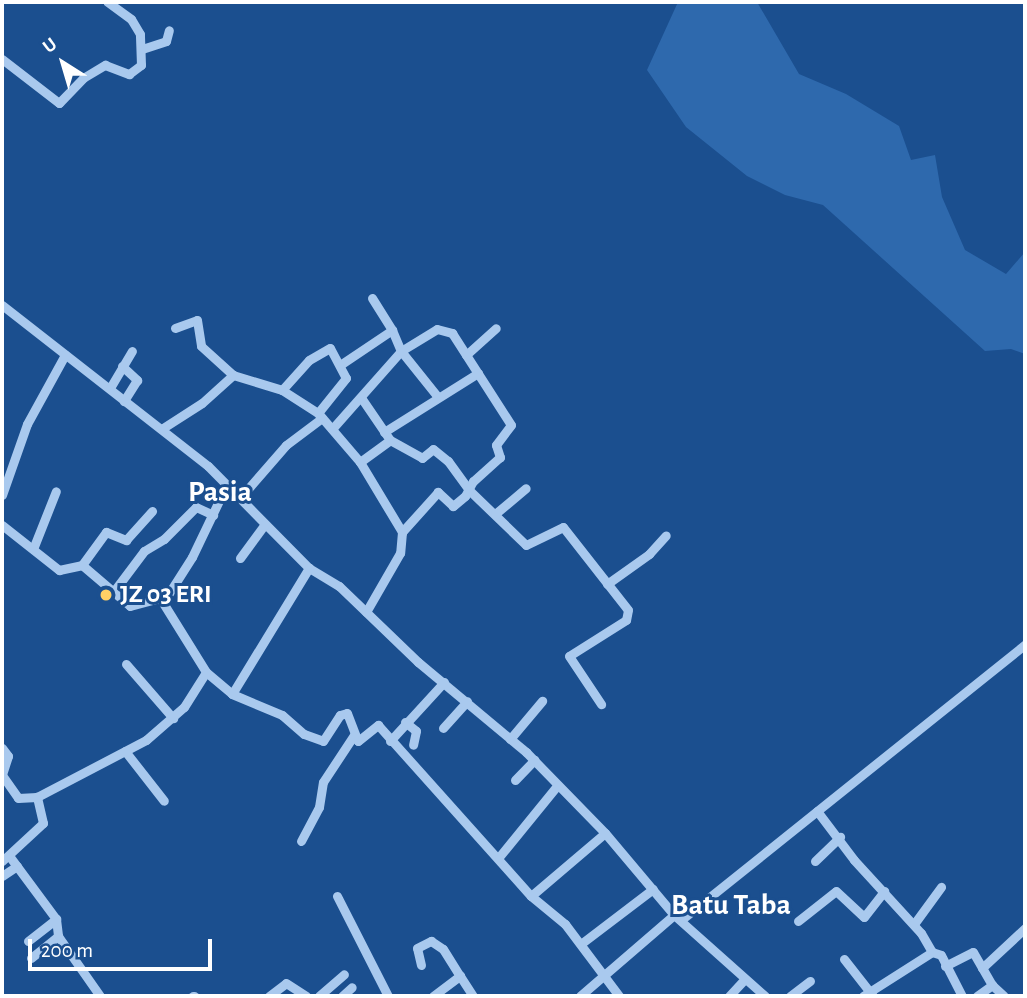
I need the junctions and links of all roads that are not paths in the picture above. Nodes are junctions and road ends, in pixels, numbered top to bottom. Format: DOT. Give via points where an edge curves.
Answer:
graph roads {
  1 [pos="107,2"];
  2 [pos="169,30"];
  3 [pos="142,49"];
  4 [pos="2,60"];
  5 [pos="372,298"];
  6 [pos="2,305"];
  7 [pos="175,328"];
  8 [pos="496,328"];
  9 [pos="392,330"];
  10 [pos="132,351"];
  11 [pos="401,351"];
  12 [pos="65,355"];
  13 [pos="466,355"];
  14 [pos="340,365"];
  15 [pos="122,366"];
  16 [pos="478,373"];
  17 [pos="233,375"];
  18 [pos="110,388"];
  19 [pos="282,390"];
  20 [pos="437,396"];
  21 [pos="362,399"];
  22 [pos="124,401"];
  23 [pos="320,416"];
  24 [pos="163,428"];
  25 [pos="332,429"];
  26 [pos="387,436"];
  27 [pos="360,462"];
  28 [pos="226,486"];
  29 [pos="526,488"];
  30 [pos="469,490"];
  31 [pos="56,491"];
  32 [pos="2,495"];
  33 [pos="240,498"];
  34 [pos="152,512"];
  35 [pos="495,514"];
  36 [pos="213,515"];
  37 [pos="265,524"];
  38 [pos="2,525"];
  39 [pos="402,531"];
  40 [pos="666,535"];
  41 [pos="33,549"];
  42 [pos="240,558"];
  43 [pos="82,565"];
  44 [pos="309,568"];
  45 [pos="607,584"];
  46 [pos="114,591"];
  47 [pos="164,601"];
  48 [pos="366,612"];
  49 [pos="1025,644"];
  50 [pos="126,664"];
  51 [pos="206,672"];
  52 [pos="443,682"];
  53 [pos="232,694"];
  54 [pos="467,701"];
  55 [pos="542,701"];
  56 [pos="601,704"];
  57 [pos="173,718"];
  58 [pos="405,722"];
  59 [pos="443,729"];
  60 [pos="354,735"];
  61 [pos="510,739"];
  62 [pos="390,741"];
  63 [pos="412,745"];
  64 [pos="2,748"];
  65 [pos="125,751"];
  66 [pos="534,760"];
  67 [pos="2,775"];
  68 [pos="515,780"];
  69 [pos="557,786"];
  70 [pos="37,797"];
  71 [pos="164,802"];
  72 [pos="817,811"];
  73 [pos="605,833"];
  74 [pos="840,837"];
  75 [pos="301,841"];
  76 [pos="499,857"];
  77 [pos="6,859"];
  78 [pos="815,861"];
  79 [pos="17,866"];
  80 [pos="2,876"];
  81 [pos="941,887"];
  82 [pos="653,889"];
  83 [pos="884,891"];
  84 [pos="531,896"];
  85 [pos="337,897"];
  86 [pos="677,918"];
  87 [pos="57,919"];
  88 [pos="798,921"];
  89 [pos="914,924"];
  90 [pos="1025,929"];
  91 [pos="58,936"];
  92 [pos="28,940"];
  93 [pos="582,943"];
  94 [pos="932,953"];
  95 [pos="31,958"];
  96 [pos="844,959"];
  97 [pos="421,965"];
  98 [pos="945,966"];
  99 [pos="982,968"];
  100 [pos="344,974"];
  101 [pos="460,975"];
  102 [pos="604,975"];
  103 [pos="745,979"];
  104 [pos="810,981"];
  105 [pos="992,985"];
  106 [pos="352,987"];
  107 [pos="868,995"];
  108 [pos="100,996"];
  109 [pos="269,996"];
  110 [pos="306,996"];
  111 [pos="319,996"];
  112 [pos="342,996"];
  113 [pos="388,996"];
  114 [pos="433,996"];
  115 [pos="472,996"];
  116 [pos="580,996"];
  117 [pos="619,996"];
  118 [pos="729,996"];
  119 [pos="765,996"];
  120 [pos="790,996"];
  121 [pos="962,996"];
  122 [pos="977,996"];
  123 [pos="1004,996"];
  1 -- 3 [label="street" via="131,19"];
  2 -- 3 [label="street" via="166,41"];
  3 -- 4 [label="street" via="138,68 127,75 105,65 83,78 59,103"];
  5 -- 9 [label="street"];
  6 -- 12 [label="street"];
  7 -- 17 [label="street" via="197,320 201,346"];
  8 -- 13 [label="street"];
  9 -- 11 [label="street"];
  9 -- 14 [label="street"];
  10 -- 15 [label="street"];
  11 -- 13 [label="street" via="442,328"];
  11 -- 20 [label="street"];
  11 -- 21 [label="street"];
  12 -- 18 [label="street"];
  12 -- 32 [label="street" via="27,424"];
  13 -- 16 [label="street"];
  14 -- 19 [label="street" via="333,350 325,349"];
  14 -- 23 [label="street" via="345,383"];
  15 -- 18 [label="street"];
  15 -- 22 [label="street" via="136,380"];
  16 -- 20 [label="street"];
  16 -- 30 [label="street" via="511,425 496,445 500,457"];
  17 -- 19 [label="street"];
  17 -- 24 [label="street" via="202,403"];
  18 -- 22 [label="street"];
  19 -- 23 [label="street"];
  20 -- 26 [label="street"];
  21 -- 25 [label="street"];
  21 -- 26 [label="street"];
  22 -- 24 [label="street"];
  23 -- 25 [label="street"];
  23 -- 33 [label="street" via="286,445"];
  24 -- 28 [label="street"];
  25 -- 27 [label="street"];
  26 -- 27 [label="street"];
  26 -- 30 [label="street" via="422,458 433,449 449,461"];
  27 -- 39 [label="street"];
  28 -- 33 [label="street"];
  28 -- 36 [label="street"];
  29 -- 35 [label="street"];
  30 -- 35 [label="street"];
  30 -- 39 [label="street" via="453,506 438,492"];
  31 -- 41 [label="street"];
  33 -- 37 [label="street"];
  34 -- 43 [label="street" via="126,540 106,532"];
  35 -- 45 [label="street" via="530,547 563,527"];
  36 -- 46 [label="street" via="196,507 164,539 144,551"];
  36 -- 47 [label="street"];
  37 -- 42 [label="street"];
  37 -- 44 [label="street"];
  38 -- 41 [label="street"];
  39 -- 48 [label="street" via="400,553"];
  40 -- 45 [label="street" via="649,554"];
  41 -- 43 [label="street" via="60,570"];
  43 -- 46 [label="street"];
  44 -- 48 [label="street"];
  44 -- 53 [label="street"];
  45 -- 56 [label="street" via="628,610 629,618 569,656"];
  46 -- 47 [label="street" via="134,607 156,597"];
  47 -- 51 [label="street"];
  48 -- 52 [label="street"];
  49 -- 72 [label="street"];
  50 -- 57 [label="street"];
  51 -- 53 [label="street"];
  51 -- 57 [label="street"];
  52 -- 54 [label="street"];
  52 -- 58 [label="street"];
  53 -- 60 [label="street" via="282,715 304,734 323,741 340,715 347,713"];
  54 -- 59 [label="street"];
  54 -- 61 [label="street"];
  55 -- 61 [label="street"];
  57 -- 65 [label="street"];
  58 -- 62 [label="street"];
  58 -- 63 [label="street" via="416,732"];
  60 -- 62 [label="street" via="361,740 378,724"];
  60 -- 75 [label="street" via="323,782 319,807"];
  61 -- 66 [label="street"];
  62 -- 76 [label="street"];
  64 -- 67 [label="street" via="8,756"];
  65 -- 70 [label="street"];
  65 -- 71 [label="street"];
  66 -- 68 [label="street"];
  66 -- 69 [label="street"];
  67 -- 70 [label="street" via="18,797"];
  69 -- 73 [label="street"];
  69 -- 76 [label="street"];
  70 -- 77 [label="street" via="44,821"];
  72 -- 74 [label="street"];
  72 -- 86 [label="street"];
  73 -- 82 [label="street"];
  73 -- 84 [label="street"];
  74 -- 78 [label="street"];
  74 -- 83 [label="street"];
  76 -- 84 [label="street"];
  77 -- 79 [label="street"];
  79 -- 80 [label="street"];
  79 -- 87 [label="street"];
  81 -- 89 [label="street"];
  82 -- 86 [label="street"];
  82 -- 93 [label="street"];
  83 -- 88 [label="street" via="864,917 836,891"];
  83 -- 89 [label="street"];
  84 -- 93 [label="street"];
  85 -- 113 [label="street"];
  86 -- 102 [label="street"];
  86 -- 103 [label="street"];
  87 -- 91 [label="street"];
  87 -- 92 [label="street"];
  89 -- 94 [label="street"];
  90 -- 99 [label="street"];
  91 -- 95 [label="street"];
  91 -- 108 [label="street"];
  93 -- 102 [label="street"];
  94 -- 98 [label="street" via="941,955"];
  94 -- 107 [label="street"];
  96 -- 107 [label="street"];
  97 -- 101 [label="street" via="417,948 431,941 443,949"];
  98 -- 99 [label="street" via="972,951"];
  98 -- 121 [label="street"];
  99 -- 105 [label="street"];
  100 -- 111 [label="street"];
  101 -- 114 [label="street"];
  101 -- 115 [label="street"];
  102 -- 116 [label="street"];
  102 -- 117 [label="street"];
  103 -- 118 [label="street"];
  103 -- 119 [label="street"];
  104 -- 120 [label="street"];
  105 -- 122 [label="street"];
  105 -- 123 [label="street"];
  106 -- 112 [label="street"];
  109 -- 110 [label="street" via="286,983"];
}
